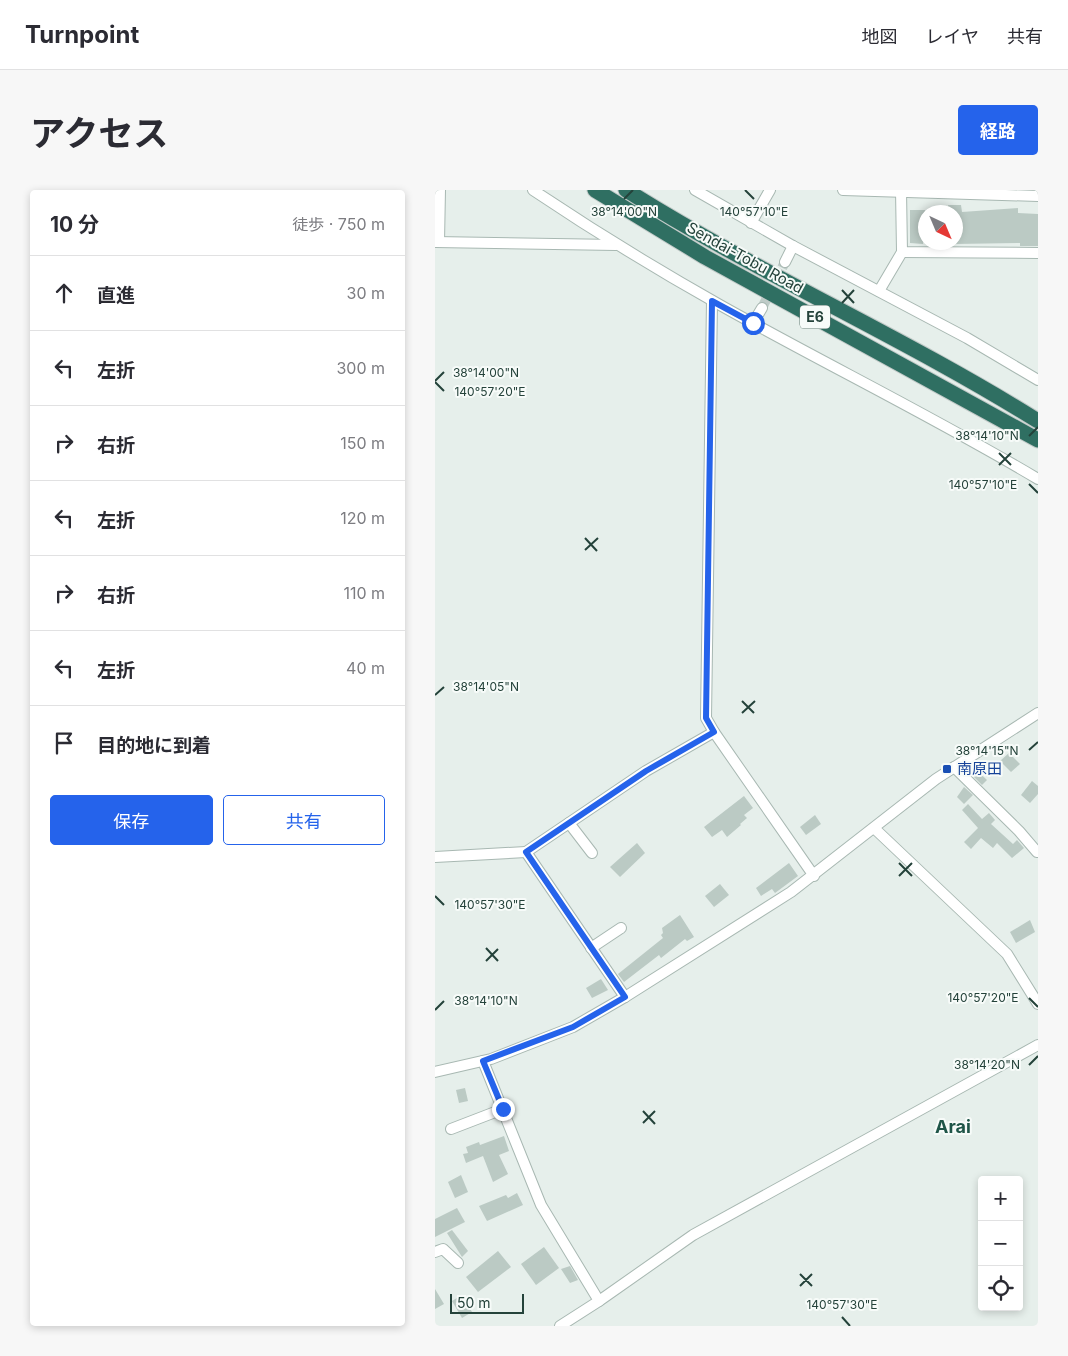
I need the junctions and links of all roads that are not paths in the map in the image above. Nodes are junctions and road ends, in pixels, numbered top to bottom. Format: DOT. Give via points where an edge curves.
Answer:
graph roads {
  1 [pos="440,190"];
  2 [pos="533,190"];
  3 [pos="595,190"];
  4 [pos="626,190"];
  5 [pos="695,190"];
  6 [pos="771,190"];
  7 [pos="843,190"];
  8 [pos="901,192"];
  9 [pos="1038,196"];
  10 [pos="437,202"];
  11 [pos="751,223"];
  12 [pos="437,242"];
  13 [pos="617,245"];
  14 [pos="793,246"];
  15 [pos="902,252"];
  16 [pos="1038,253"];
  17 [pos="785,262"];
  18 [pos="879,291"];
  19 [pos="712,301"];
  20 [pos="761,308"];
  21 [pos="753,323"];
  22 [pos="1038,380"];
  23 [pos="1038,421"];
  24 [pos="1038,440"];
  25 [pos="1038,478"];
  26 [pos="1038,713"];
  27 [pos="714,732"];
  28 [pos="954,767"];
  29 [pos="569,823"];
  30 [pos="874,828"];
  31 [pos="526,852"];
  32 [pos="1037,852"];
  33 [pos="592,853"];
  34 [pos="435,857"];
  35 [pos="814,876"];
  36 [pos="621,928"];
  37 [pos="591,948"];
  38 [pos="625,997"];
  39 [pos="1038,1004"];
  40 [pos="1038,1044"];
  41 [pos="483,1061"];
  42 [pos="435,1072"];
  43 [pos="503,1109"];
  44 [pos="451,1129"];
  45 [pos="435,1252"];
  46 [pos="458,1263"];
  47 [pos="599,1301"];
  48 [pos="560,1326"];
  1 -- 10 [label="street"];
  2 -- 13 [label="street"];
  3 -- 24 [label="highway, Sendai-Tobu Road / E6" via="705,257"];
  4 -- 23 [label="highway, Sendai-Tobu Road / E6" via="715,244 951,370"];
  5 -- 11 [label="street"];
  6 -- 11 [label="street"];
  7 -- 8 [label="street"];
  8 -- 9 [label="street"];
  8 -- 15 [label="street"];
  10 -- 12 [label="street"];
  11 -- 14 [label="street"];
  12 -- 13 [label="street"];
  13 -- 19 [label="street"];
  14 -- 17 [label="street"];
  14 -- 18 [label="street"];
  15 -- 16 [label="street"];
  15 -- 18 [label="street"];
  18 -- 22 [label="street"];
  19 -- 21 [label="street"];
  19 -- 27 [label="street" via="706,718"];
  20 -- 21 [label="street"];
  21 -- 25 [label="street" via="959,432"];
  26 -- 28 [label="street"];
  27 -- 29 [label="street" via="646,771"];
  27 -- 35 [label="street"];
  28 -- 30 [label="street"];
  28 -- 32 [label="street"];
  29 -- 31 [label="street"];
  29 -- 33 [label="street"];
  30 -- 35 [label="street"];
  30 -- 39 [label="street" via="1007,954"];
  31 -- 34 [label="street"];
  31 -- 37 [label="street"];
  35 -- 38 [label="street"];
  36 -- 37 [label="street"];
  37 -- 38 [label="street"];
  38 -- 41 [label="street" via="573,1027"];
  40 -- 47 [label="street" via="693,1235"];
  41 -- 42 [label="street"];
  41 -- 43 [label="street"];
  43 -- 44 [label="street"];
  43 -- 47 [label="street" via="541,1205"];
  45 -- 46 [label="street" via="443,1249"];
  47 -- 48 [label="street"];
}
